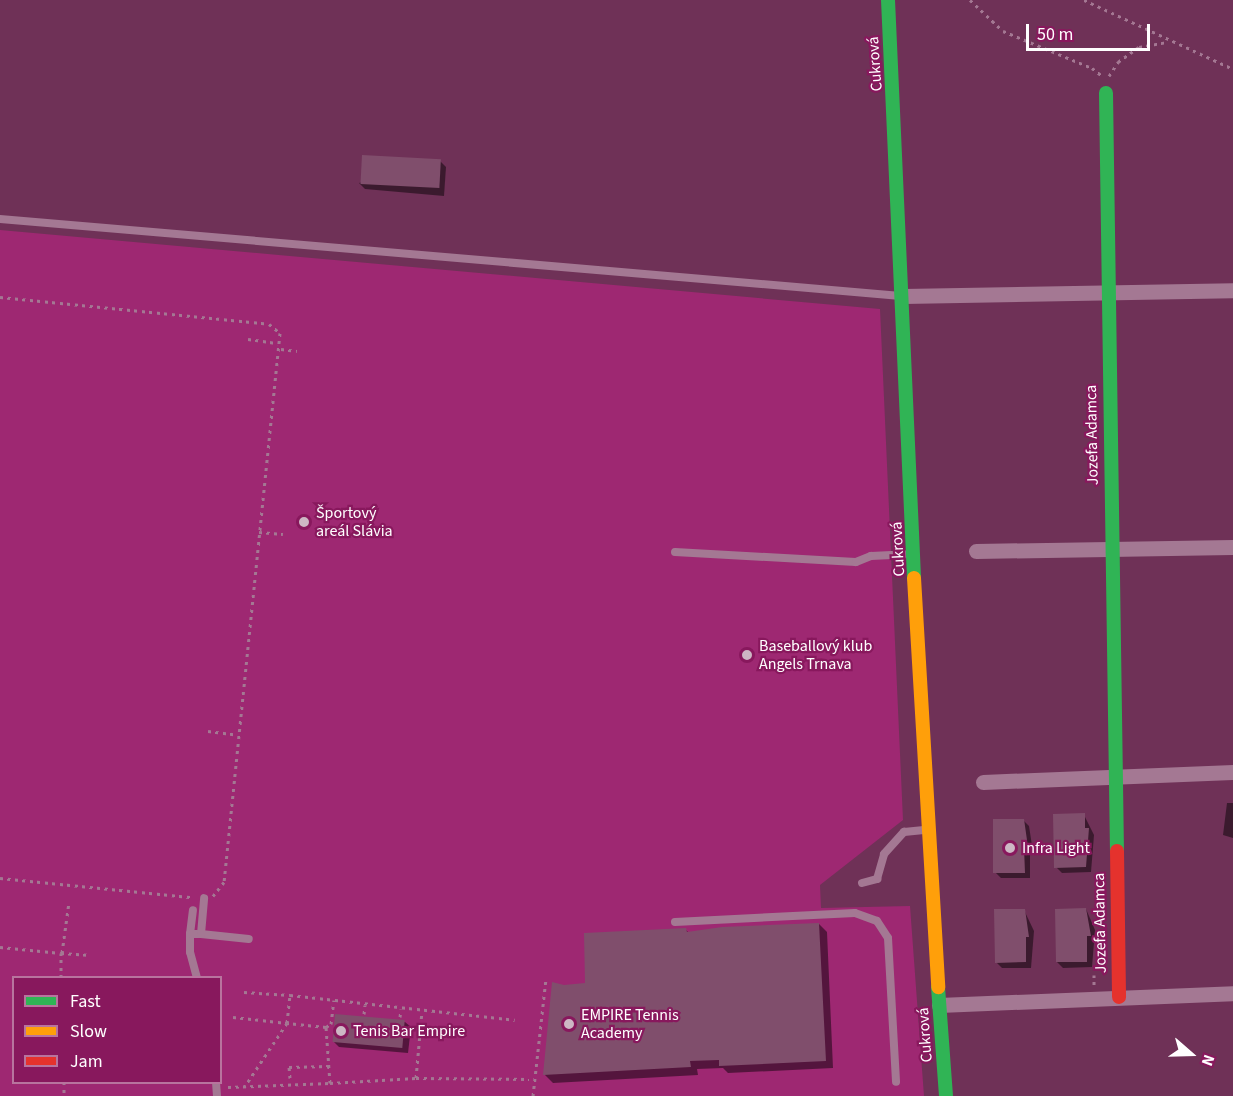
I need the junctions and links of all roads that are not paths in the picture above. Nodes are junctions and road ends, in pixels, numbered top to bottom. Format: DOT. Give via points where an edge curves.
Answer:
graph roads {
  1 [pos="888,0"];
  2 [pos="1106,93"];
  3 [pos="0,219"];
  4 [pos="1233,290"];
  5 [pos="1108,293"];
  6 [pos="903,296"];
  7 [pos="1233,547"];
  8 [pos="1112,549"];
  9 [pos="675,552"];
  10 [pos="976,552"];
  11 [pos="915,554"];
  12 [pos="1233,772"];
  13 [pos="1116,777"];
  14 [pos="983,782"];
  15 [pos="926,830"];
  16 [pos="862,884"];
  17 [pos="204,898"];
  18 [pos="193,910"];
  19 [pos="675,922"];
  20 [pos="190,934"];
  21 [pos="201,934"];
  22 [pos="249,939"];
  23 [pos="196,976"];
  24 [pos="1233,993"];
  25 [pos="1119,997"];
  26 [pos="939,1005"];
  27 [pos="896,1082"];
  28 [pos="946,1096"];
  1 -- 6 [label="street, Cukrová"];
  2 -- 5 [label="street, Jozefa Adamca"];
  3 -- 6 [label="lane"];
  4 -- 5 [label="street"];
  5 -- 6 [label="street"];
  5 -- 8 [label="street, Jozefa Adamca"];
  6 -- 11 [label="street, Cukrová"];
  7 -- 8 [label="street"];
  8 -- 10 [label="street"];
  8 -- 13 [label="street, Jozefa Adamca"];
  9 -- 11 [label="lane" via="856,562 871,556"];
  11 -- 15 [label="street, Cukrová"];
  12 -- 13 [label="street"];
  13 -- 14 [label="street"];
  13 -- 25 [label="street, Jozefa Adamca"];
  15 -- 16 [label="lane" via="904,832 885,854 877,879"];
  15 -- 26 [label="street, Cukrová"];
  17 -- 21 [label="lane"];
  18 -- 20 [label="lane"];
  19 -- 27 [label="lane" via="855,913 877,921 888,938"];
  20 -- 21 [label="lane"];
  20 -- 23 [label="lane" via="189,952"];
  21 -- 22 [label="lane"];
  24 -- 25 [label="street"];
  25 -- 26 [label="street"];
  26 -- 28 [label="street, Cukrová"];
}
